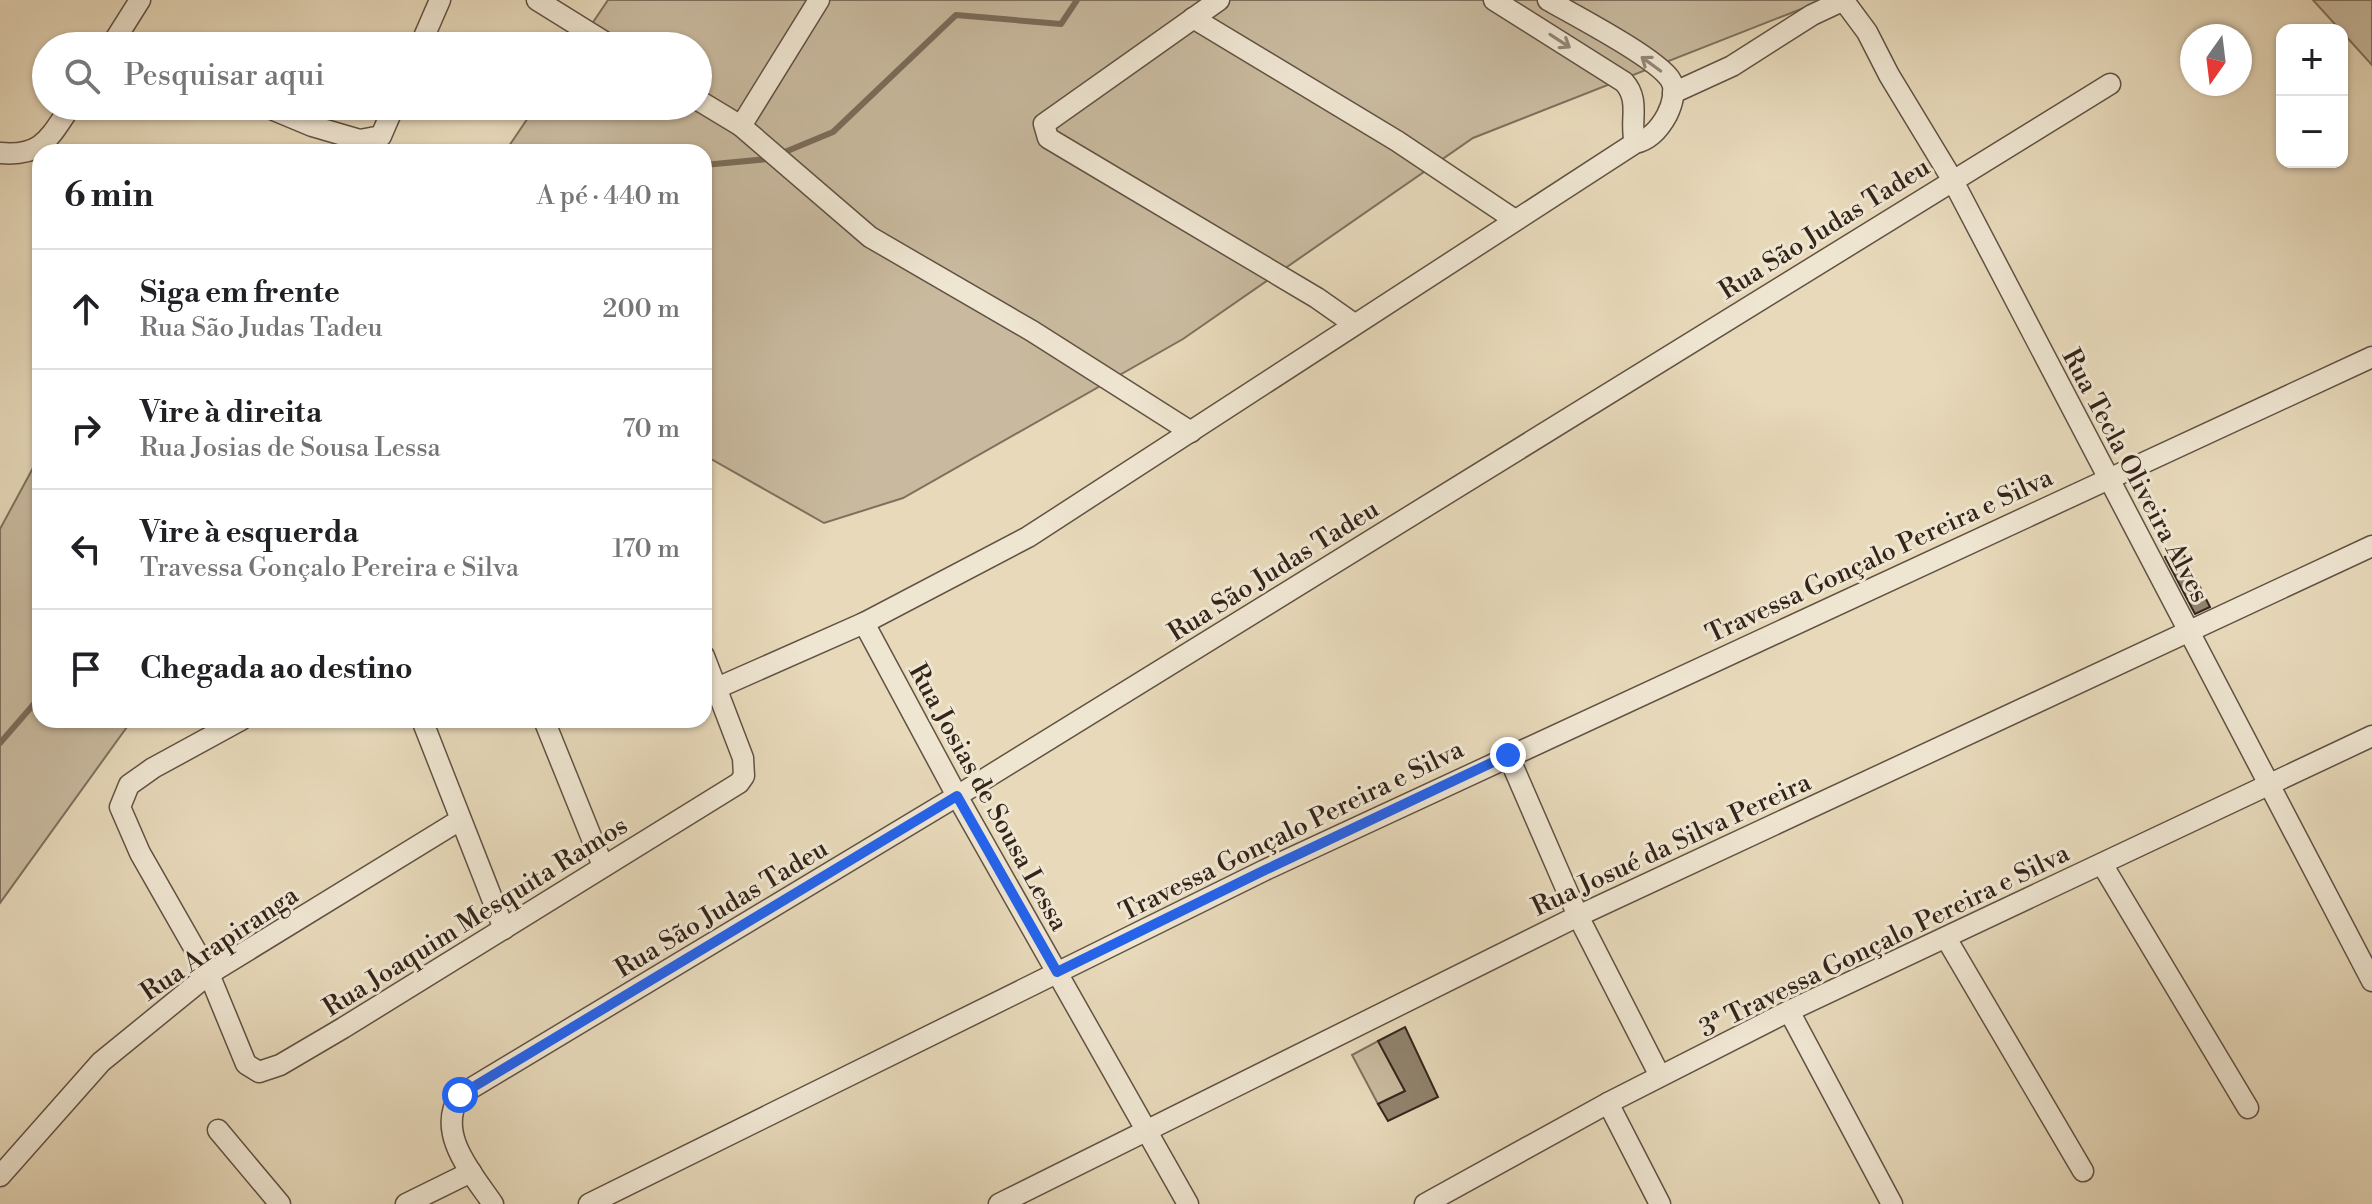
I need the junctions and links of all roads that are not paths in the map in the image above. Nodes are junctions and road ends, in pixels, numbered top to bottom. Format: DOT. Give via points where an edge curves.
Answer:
graph roads {
  1 [pos="140,0"];
  2 [pos="440,0"];
  3 [pos="537,0"];
  4 [pos="819,0"];
  5 [pos="1219,0"];
  6 [pos="1494,0"];
  7 [pos="1545,0"];
  8 [pos="1844,0"];
  9 [pos="1193,18"];
  10 [pos="1530,21"];
  11 [pos="122,32"];
  12 [pos="426,32"];
  13 [pos="588,32"];
  14 [pos="2110,84"];
  15 [pos="1673,93"];
  16 [pos="712,108"];
  17 [pos="60,120"];
  18 [pos="298,120"];
  19 [pos="388,120"];
  20 [pos="741,126"];
  21 [pos="1635,143"];
  22 [pos="40,144"];
  23 [pos="32,151"];
  24 [pos="0,153"];
  25 [pos="1952,179"];
  26 [pos="1515,220"];
  27 [pos="1354,324"];
  28 [pos="2372,357"];
  29 [pos="1191,432"];
  30 [pos="2109,478"];
  31 [pos="2372,546"];
  32 [pos="864,623"];
  33 [pos="2188,630"];
  34 [pos="712,676"];
  35 [pos="717,688"];
  36 [pos="226,728"];
  37 [pos="425,728"];
  38 [pos="547,728"];
  39 [pos="2372,736"];
  40 [pos="1508,755"];
  41 [pos="2269,785"];
  42 [pos="957,796"];
  43 [pos="460,820"];
  44 [pos="2102,864"];
  45 [pos="603,866"];
  46 [pos="1578,916"];
  47 [pos="504,929"];
  48 [pos="1946,938"];
  49 [pos="1057,972"];
  50 [pos="209,974"];
  51 [pos="2372,981"];
  52 [pos="1789,1011"];
  53 [pos="1660,1076"];
  54 [pos="1608,1103"];
  55 [pos="2248,1108"];
  56 [pos="218,1130"];
  57 [pos="1146,1130"];
  58 [pos="2083,1171"];
  59 [pos="471,1172"];
  60 [pos="0,1176"];
  61 [pos="1427,1203"];
  62 [pos="280,1204"];
  63 [pos="406,1204"];
  64 [pos="493,1204"];
  65 [pos="589,1204"];
  66 [pos="999,1204"];
  67 [pos="1188,1204"];
  68 [pos="1660,1204"];
  69 [pos="1892,1204"];
  1 -- 11 [label="street"];
  2 -- 12 [label="street"];
  3 -- 13 [label="street"];
  4 -- 20 [label="street"];
  5 -- 9 [label="street"];
  6 -- 10 [label="street"];
  7 -- 10 [label="street"];
  15 -- 7 [label="street, one-way" via="1661,71"];
  8 -- 15 [label="street" via="1732,66"];
  8 -- 25 [label="street, Rua Tecla Oliveira Alves"];
  9 -- 26 [label="street" via="1397,141"];
  9 -- 27 [label="street" via="1044,124 1048,138"];
  10 -- 21 [label="street, one-way" via="1631,90"];
  14 -- 25 [label="street, Rua São Judas Tadeu"];
  15 -- 21 [label="street" via="1658,129"];
  16 -- 20 [label="street"];
  17 -- 22 [label="street"];
  18 -- 19 [label="street" via="360,140 381,136"];
  20 -- 29 [label="street" via="870,237"];
  21 -- 26 [label="street"];
  23 -- 24 [label="street"];
  25 -- 30 [label="street, Rua Tecla Oliveira Alves"];
  25 -- 42 [label="street, Rua São Judas Tadeu"];
  26 -- 27 [label="street"];
  27 -- 29 [label="street"];
  28 -- 30 [label="street, Travessa Gonçalo Pereira e Silva"];
  29 -- 32 [label="street" via="1028,537"];
  30 -- 33 [label="street, Rua Tecla Oliveira Alves"];
  30 -- 40 [label="street, Travessa Gonçalo Pereira e Silva"];
  31 -- 33 [label="street, Rua Josué da Silva Pereira"];
  32 -- 35 [label="street"];
  32 -- 42 [label="street, Rua Josias de Sousa Lessa"];
  33 -- 41 [label="street, Rua Tecla Oliveira Alves"];
  33 -- 46 [label="street, Rua Josué da Silva Pereira"];
  34 -- 35 [label="street"];
  35 -- 45 [label="street, Rua Joaquim Mesquita Ramos" via="744,776 730,790"];
  36 -- 50 [label="street" via="129,785 120,807"];
  37 -- 43 [label="street"];
  38 -- 45 [label="street"];
  39 -- 41 [label="street, 3ª Travessa Gonçalo Pereira e Silva"];
  40 -- 46 [label="street"];
  40 -- 49 [label="street, Travessa Gonçalo Pereira e Silva"];
  41 -- 44 [label="street, 3ª Travessa Gonçalo Pereira e Silva"];
  41 -- 51 [label="street, Rua Tecla Oliveira Alves"];
  42 -- 49 [label="street, Rua Josias de Sousa Lessa"];
  42 -- 59 [label="street, Rua São Judas Tadeu" via="460,1095 451,1129"];
  43 -- 47 [label="street"];
  43 -- 50 [label="street, Rua Arapiranga"];
  44 -- 48 [label="street, 3ª Travessa Gonçalo Pereira e Silva"];
  44 -- 55 [label="street"];
  45 -- 47 [label="street, Rua Joaquim Mesquita Ramos"];
  46 -- 53 [label="street"];
  46 -- 57 [label="street, Rua Josué da Silva Pereira"];
  47 -- 50 [label="street, Rua Joaquim Mesquita Ramos" via="280,1065 259,1072 246,1064"];
  48 -- 52 [label="street, 3ª Travessa Gonçalo Pereira e Silva"];
  48 -- 58 [label="street"];
  49 -- 57 [label="street, Rua Josias de Sousa Lessa"];
  49 -- 65 [label="street, Travessa Gonçalo Pereira e Silva"];
  50 -- 60 [label="street, Rua Arapiranga" via="101,1062"];
  52 -- 53 [label="street, 3ª Travessa Gonçalo Pereira e Silva"];
  52 -- 69 [label="street"];
  53 -- 54 [label="street, 3ª Travessa Gonçalo Pereira e Silva"];
  54 -- 61 [label="street, 3ª Travessa Gonçalo Pereira e Silva"];
  54 -- 68 [label="street"];
  56 -- 62 [label="street"];
  57 -- 66 [label="street, Rua Josué da Silva Pereira"];
  57 -- 67 [label="street, Rua Josias de Sousa Lessa"];
  59 -- 63 [label="street"];
  59 -- 64 [label="street"];
}
